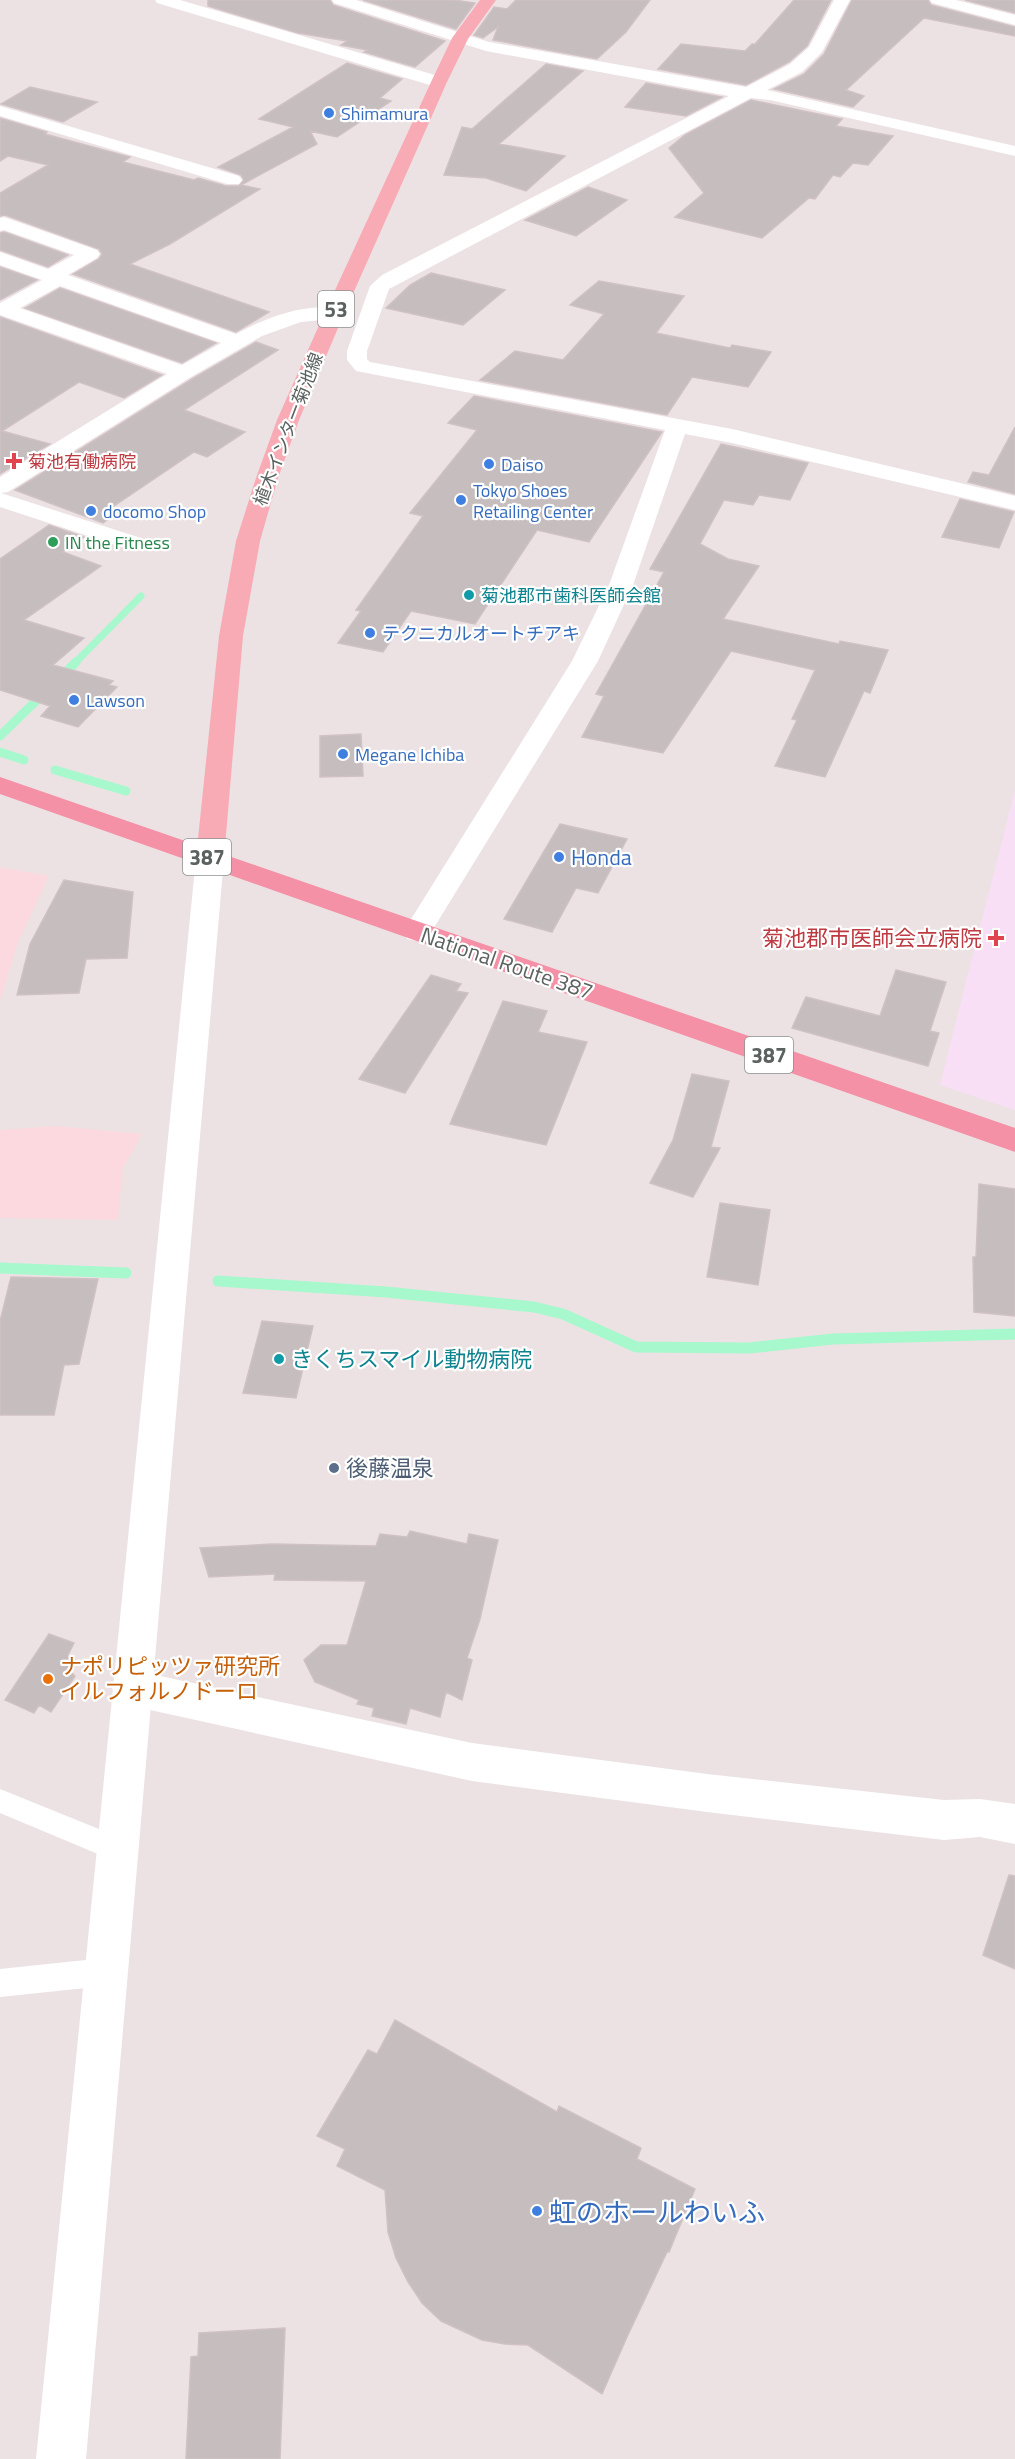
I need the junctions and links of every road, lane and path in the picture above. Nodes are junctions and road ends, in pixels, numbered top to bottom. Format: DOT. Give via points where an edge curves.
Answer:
graph roads {
  1 [pos="163,0"];
  2 [pos="339,0"];
  3 [pos="392,0"];
  4 [pos="488,0"];
  5 [pos="842,0"];
  6 [pos="938,0"];
  7 [pos="373,11"];
  8 [pos="1015,20"];
  9 [pos="354,22"];
  10 [pos="335,33"];
  11 [pos="460,38"];
  12 [pos="316,44"];
  13 [pos="439,82"];
  14 [pos="748,92"];
  15 [pos="4,116"];
  16 [pos="1015,150"];
  17 [pos="233,180"];
  18 [pos="0,225"];
  19 [pos="2,260"];
  20 [pos="55,276"];
  21 [pos="380,286"];
  22 [pos="338,304"];
  23 [pos="238,342"];
  24 [pos="184,373"];
  25 [pos="677,427"];
  26 [pos="0,487"];
  27 [pos="0,500"];
  28 [pos="1015,502"];
  29 [pos="136,544"];
  30 [pos="0,785"];
  31 [pos="210,858"];
  32 [pos="417,932"];
  33 [pos="1015,1140"];
  34 [pos="132,1688"];
  35 [pos="0,1801"];
  36 [pos="1015,1824"];
  37 [pos="117,1849"];
  38 [pos="105,1972"];
  39 [pos="0,1983"];
  40 [pos="61,2459"];
  1 -- 12 [label="street"];
  2 -- 7 [label="street"];
  3 -- 7 [label="street"];
  4 -- 11 [label="main road, 植木インター菊池線 / 53"];
  5 -- 14 [label="street" via="816,49 796,68"];
  6 -- 8 [label="street"];
  7 -- 9 [label="street"];
  7 -- 11 [label="street"];
  10 -- 12 [label="street"];
  11 -- 13 [label="main road, 植木インター菊池線 / 53"];
  11 -- 14 [label="street" via="529,54"];
  12 -- 13 [label="street"];
  13 -- 22 [label="main road, 植木インター菊池線 / 53"];
  14 -- 16 [label="street"];
  14 -- 21 [label="street"];
  15 -- 17 [label="street"];
  18 -- 20 [label="street" via="4,223 90,254"];
  19 -- 20 [label="street"];
  20 -- 23 [label="street"];
  20 -- 24 [label="street" via="3,309"];
  21 -- 22 [label="street"];
  21 -- 25 [label="street" via="357,351 357,360 363,367"];
  22 -- 23 [label="street" via="275,323"];
  22 -- 31 [label="main road, 植木インター菊池線 / 53" via="288,420 248,542 231,636"];
  23 -- 24 [label="street"];
  24 -- 26 [label="street"];
  25 -- 28 [label="street" via="732,436"];
  25 -- 32 [label="street" via="621,585 585,661"];
  27 -- 29 [label="street"];
  30 -- 31 [label="highway, National Route 387 / 387"];
  31 -- 32 [label="highway, National Route 387 / 387"];
  31 -- 34 [label="street"];
  32 -- 33 [label="highway, National Route 387 / 387"];
  34 -- 36 [label="street" via="472,1762 706,1793 944,1820 980,1818"];
  34 -- 37 [label="street"];
  35 -- 37 [label="lane"];
  37 -- 38 [label="street"];
  38 -- 39 [label="lane"];
  38 -- 40 [label="street"];
}
